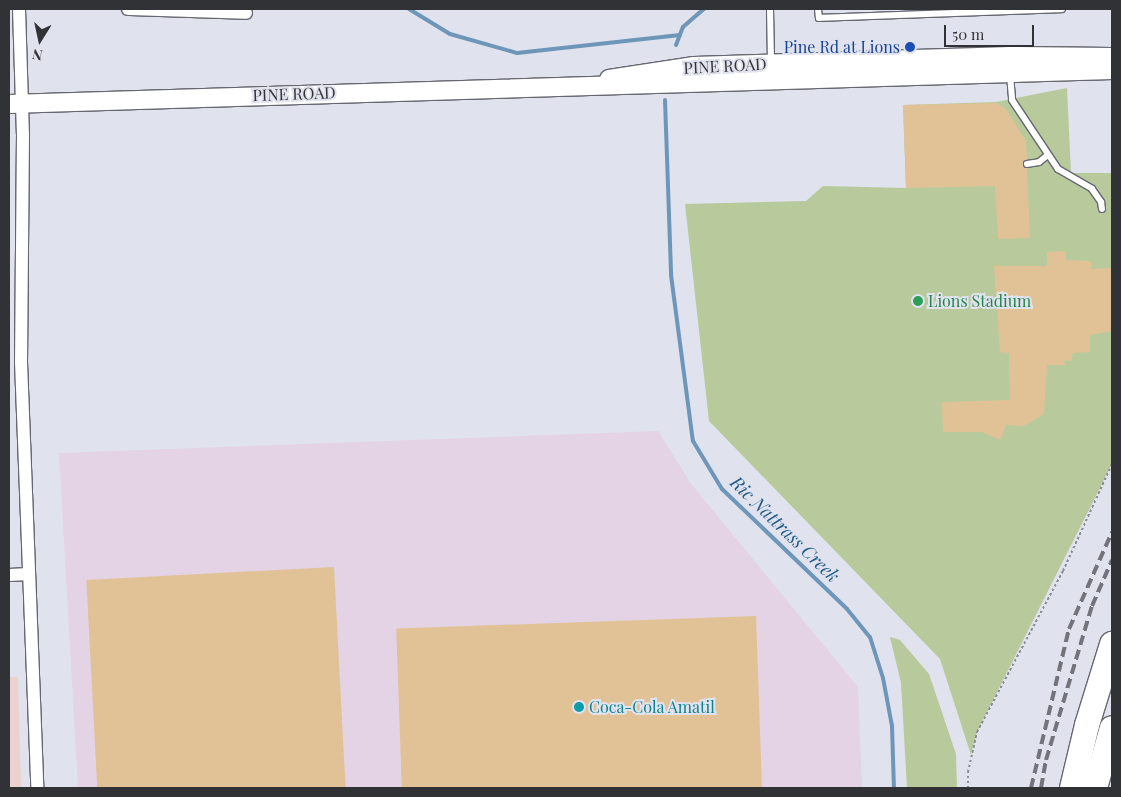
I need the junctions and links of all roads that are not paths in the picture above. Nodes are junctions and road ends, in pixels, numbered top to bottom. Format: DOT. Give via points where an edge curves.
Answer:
graph roads {
  1 [pos="18,9"];
  2 [pos="128,9"];
  3 [pos="770,9"];
  4 [pos="818,9"];
  5 [pos="1062,9"];
  6 [pos="246,13"];
  7 [pos="1112,57"];
  8 [pos="772,63"];
  9 [pos="1010,65"];
  10 [pos="1112,70"];
  11 [pos="772,82"];
  12 [pos="579,84"];
  13 [pos="16,104"];
  14 [pos="1048,155"];
  15 [pos="1027,164"];
  16 [pos="1102,209"];
  17 [pos="15,362"];
  18 [pos="29,574"];
  19 [pos="9,575"];
  20 [pos="1112,644"];
  21 [pos="1112,728"];
  22 [pos="37,788"];
  23 [pos="1072,788"];
  24 [pos="1094,788"];
  1 -- 13 [label="street"];
  2 -- 6 [label="street"];
  3 -- 8 [label="lane"];
  4 -- 5 [label="lane" via="819,18"];
  7 -- 9 [label="street, PINE ROAD"];
  8 -- 9 [label="street, PINE ROAD"];
  8 -- 11 [label="lane"];
  8 -- 12 [label="street, PINE ROAD" via="694,66"];
  9 -- 10 [label="street, PINE ROAD"];
  9 -- 11 [label="street, PINE ROAD"];
  9 -- 14 [label="lane" via="1012,100"];
  11 -- 12 [label="street, PINE ROAD" via="611,88"];
  12 -- 13 [label="street, PINE ROAD"];
  13 -- 17 [label="street"];
  14 -- 15 [label="lane" via="1039,162"];
  14 -- 16 [label="lane" via="1063,175 1092,189"];
  17 -- 18 [label="street"];
  18 -- 19 [label="street"];
  18 -- 22 [label="street"];
  20 -- 23 [label="highway"];
  21 -- 24 [label="highway"];
}
